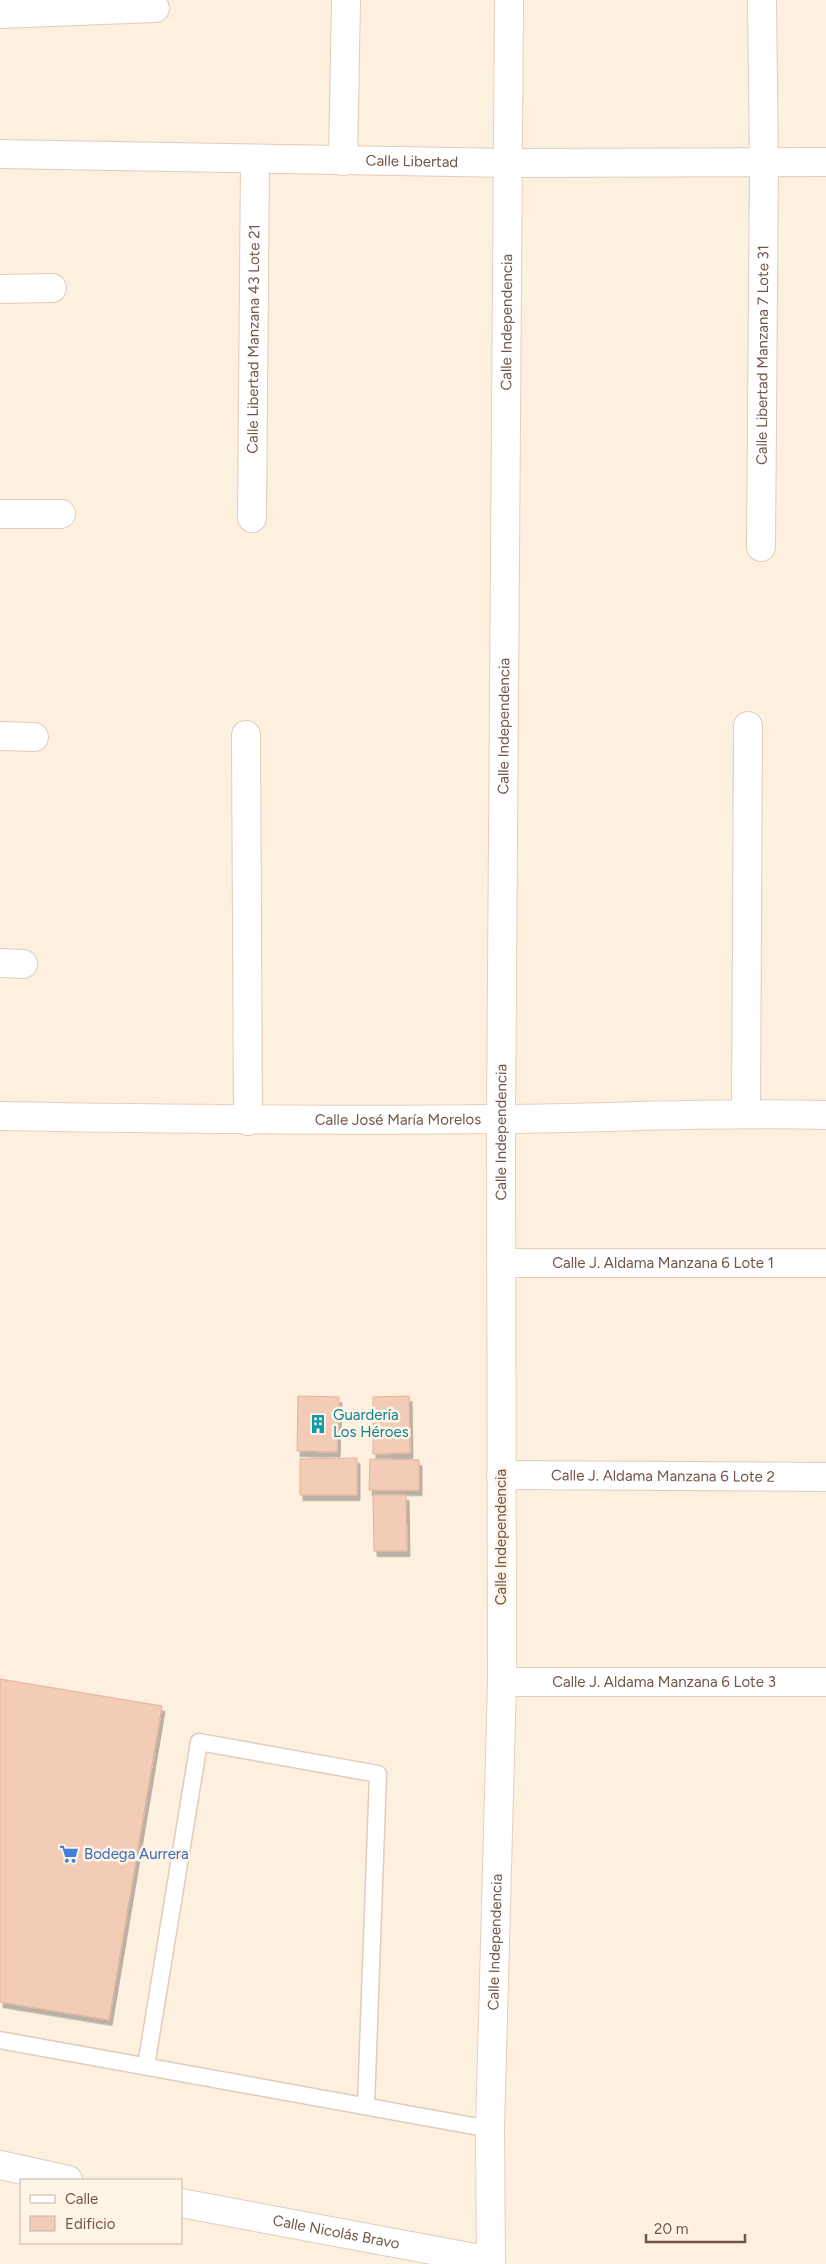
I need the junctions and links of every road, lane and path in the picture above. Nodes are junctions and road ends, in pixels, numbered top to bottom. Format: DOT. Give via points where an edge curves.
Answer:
graph roads {
  1 [pos="346,0"];
  2 [pos="510,0"];
  3 [pos="762,0"];
  4 [pos="155,8"];
  5 [pos="0,14"];
  6 [pos="0,154"];
  7 [pos="255,159"];
  8 [pos="343,161"];
  9 [pos="826,162"];
  10 [pos="510,163"];
  11 [pos="764,163"];
  12 [pos="0,288"];
  13 [pos="52,288"];
  14 [pos="0,514"];
  15 [pos="61,514"];
  16 [pos="252,518"];
  17 [pos="761,547"];
  18 [pos="748,726"];
  19 [pos="246,735"];
  20 [pos="0,736"];
  21 [pos="34,737"];
  22 [pos="746,1113"];
  23 [pos="826,1115"];
  24 [pos="0,1116"];
  25 [pos="501,1119"];
  26 [pos="248,1121"];
  27 [pos="501,1263"];
  28 [pos="826,1263"];
  29 [pos="501,1475"];
  30 [pos="826,1477"];
  31 [pos="502,1682"];
  32 [pos="826,1682"];
  33 [pos="0,2040"];
  34 [pos="146,2066"];
  35 [pos="366,2106"];
  36 [pos="490,2129"];
  37 [pos="0,2165"];
  38 [pos="63,2179"];
  39 [pos="182,2203"];
  40 [pos="491,2262"];
  1 -- 8 [label="street"];
  2 -- 10 [label="street, Calle Independencia"];
  3 -- 11 [label="street, Calle Libertad Manzana 7 Lote 31"];
  4 -- 5 [label="street"];
  6 -- 7 [label="street, Calle Libertad"];
  7 -- 8 [label="street, Calle Libertad"];
  7 -- 16 [label="street, Calle Libertad Manzana 43 Lote 21"];
  8 -- 10 [label="street, Calle Libertad"];
  9 -- 11 [label="street, Calle Libertad"];
  10 -- 11 [label="street, Calle Libertad"];
  10 -- 25 [label="street, Calle Independencia"];
  11 -- 17 [label="street, Calle Libertad Manzana 7 Lote 31"];
  12 -- 13 [label="street"];
  14 -- 15 [label="street"];
  18 -- 22 [label="street"];
  19 -- 26 [label="street"];
  20 -- 21 [label="street"];
  22 -- 23 [label="street, Calle José María Morelos"];
  22 -- 25 [label="street, Calle José María Morelos"];
  24 -- 26 [label="street, Calle José María Morelos"];
  25 -- 26 [label="street, Calle José María Morelos"];
  25 -- 27 [label="street, Calle Independencia"];
  27 -- 28 [label="street, Calle J. Aldama Manzana 6 Lote 1"];
  27 -- 29 [label="street, Calle Independencia"];
  29 -- 30 [label="street, Calle J. Aldama Manzana 6 Lote 2"];
  29 -- 31 [label="street, Calle Independencia"];
  31 -- 32 [label="street, Calle J. Aldama Manzana 6 Lote 3"];
  31 -- 36 [label="street, Calle Independencia"];
  33 -- 34 [label="lane"];
  34 -- 35 [label="lane"];
  34 -- 35 [label="lane" via="199,1742 378,1774"];
  35 -- 36 [label="lane"];
  36 -- 40 [label="street, Calle Independencia"];
  37 -- 38 [label="street"];
  39 -- 40 [label="street, Calle Nicolás Bravo"];
}
